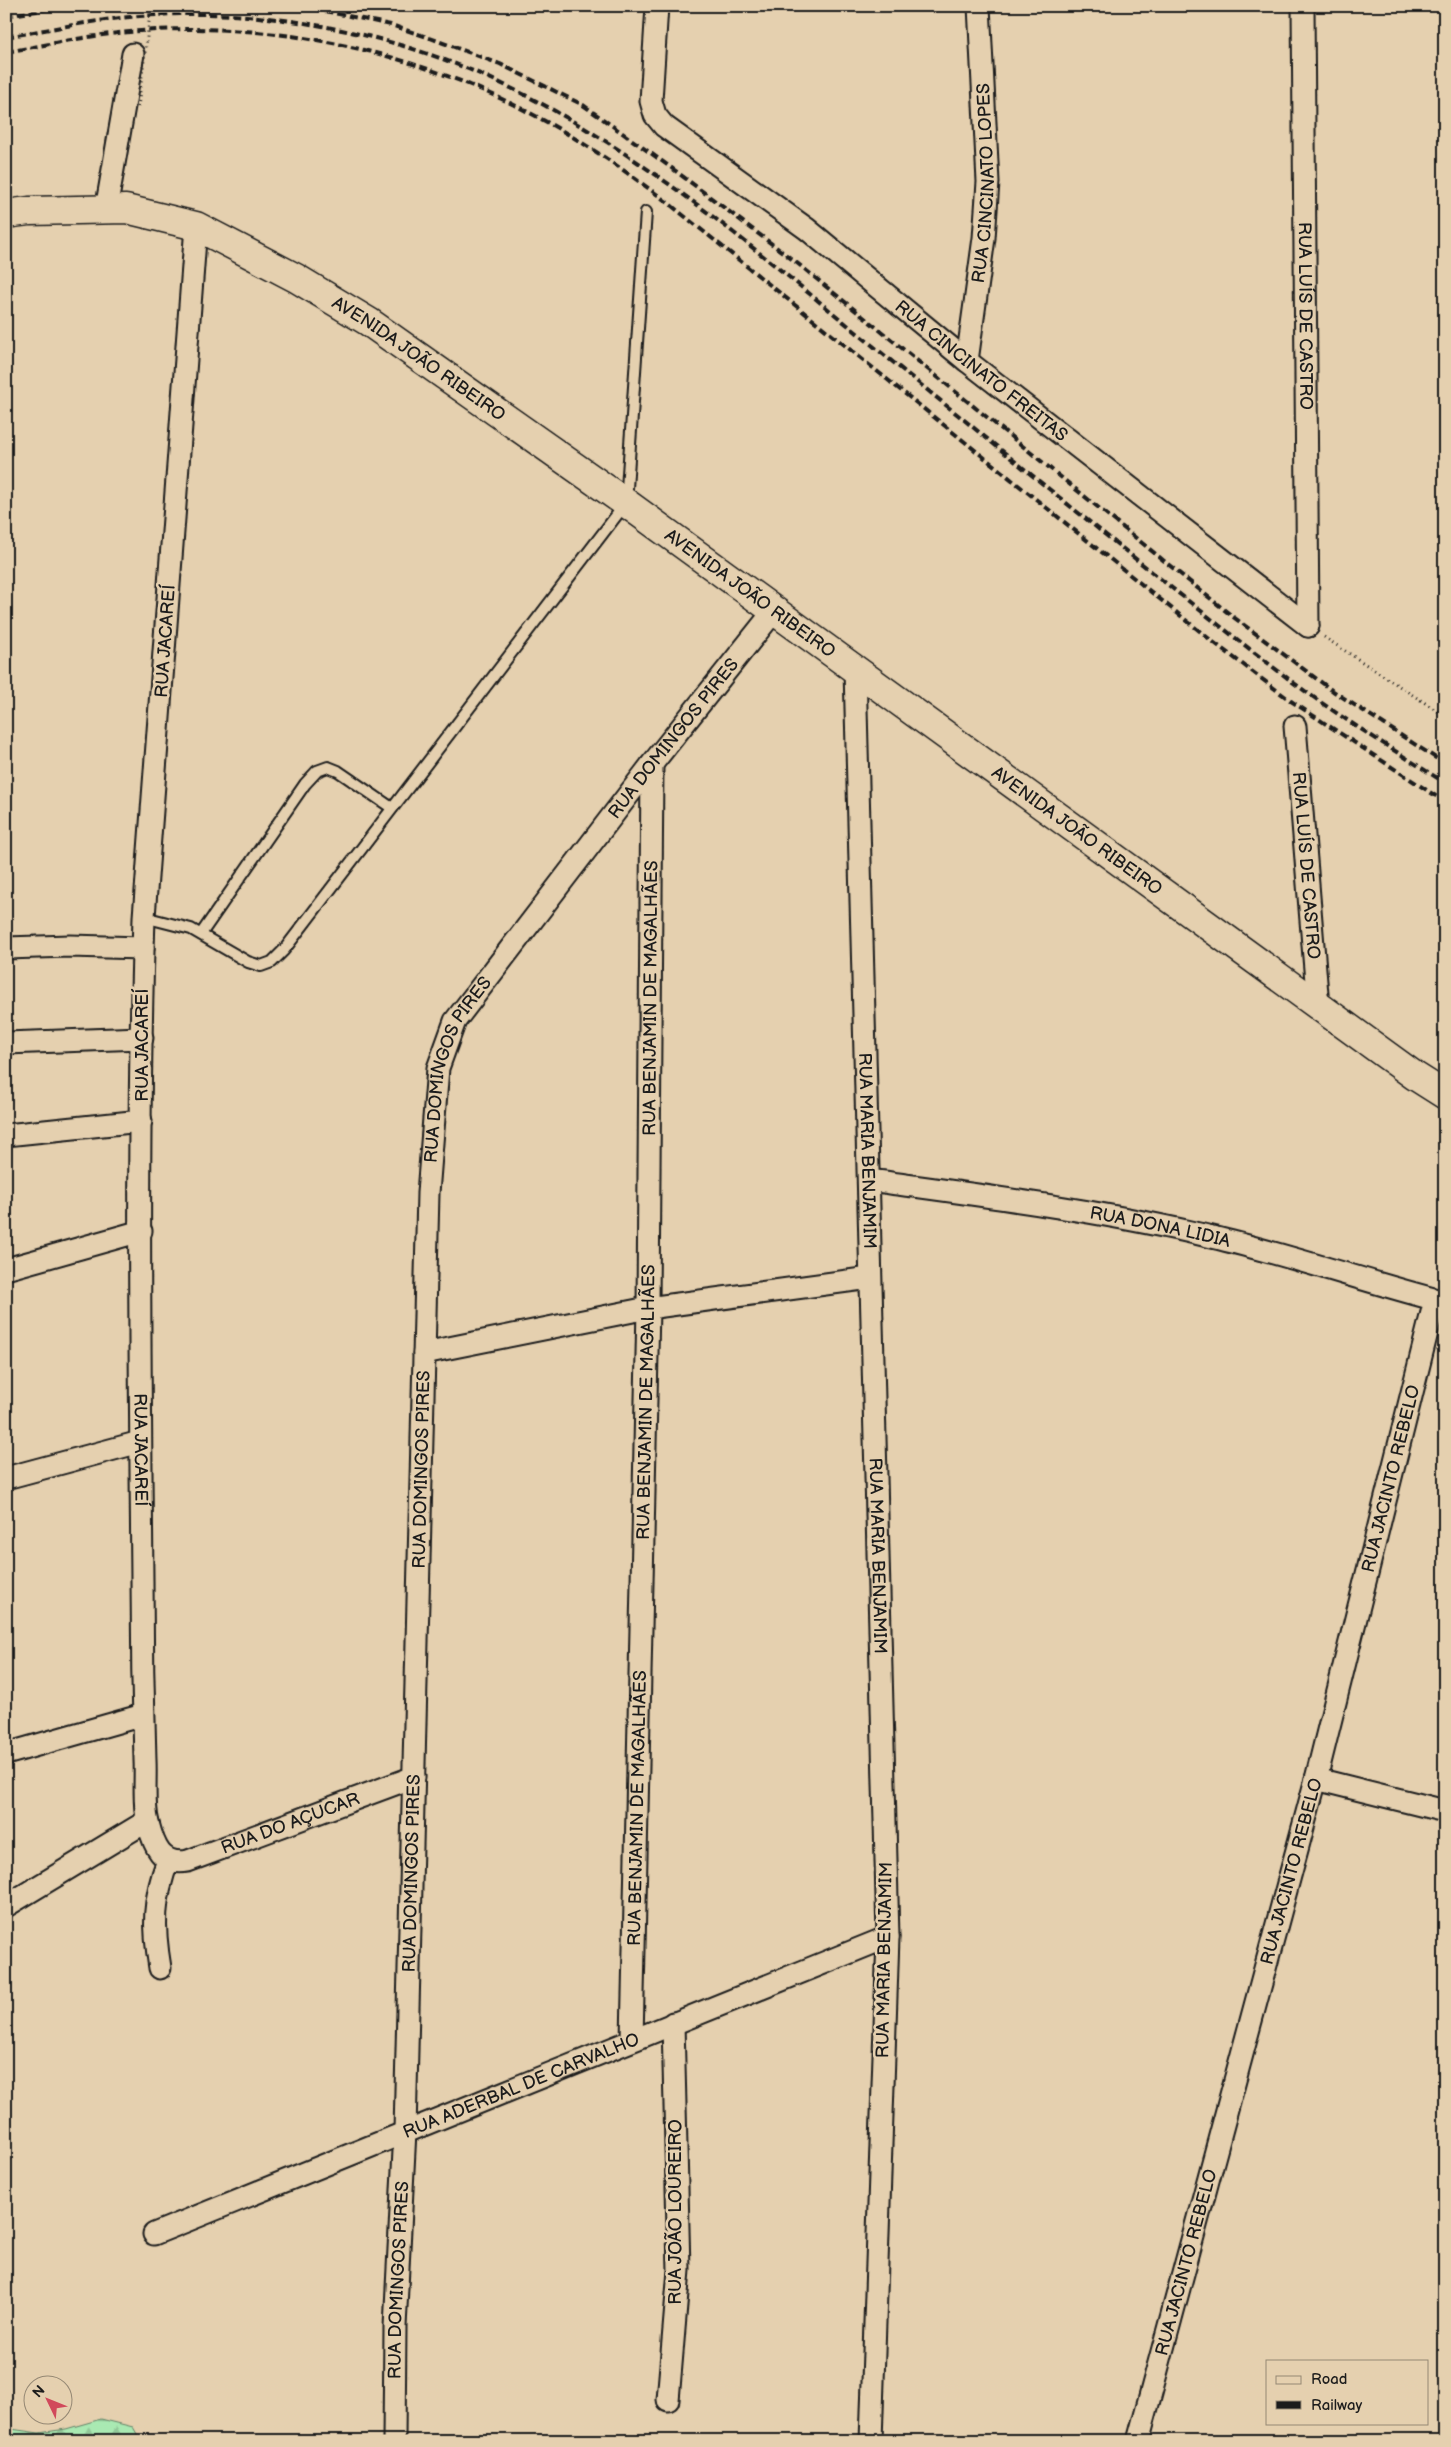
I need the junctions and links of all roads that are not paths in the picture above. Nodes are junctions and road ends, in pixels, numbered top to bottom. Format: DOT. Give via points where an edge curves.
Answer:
graph roads {
  1 [pos="657,6"];
  2 [pos="980,6"];
  3 [pos="1303,6"];
  4 [pos="133,54"];
  5 [pos="106,210"];
  6 [pos="646,212"];
  7 [pos="6,214"];
  8 [pos="196,226"];
  9 [pos="966,361"];
  10 [pos="626,503"];
  11 [pos="774,611"];
  12 [pos="1308,626"];
  13 [pos="855,670"];
  14 [pos="1295,726"];
  15 [pos="652,764"];
  16 [pos="392,808"];
  17 [pos="144,917"];
  18 [pos="201,934"];
  19 [pos="6,948"];
  20 [pos="143,948"];
  21 [pos="1318,1006"];
  22 [pos="142,1038"];
  23 [pos="6,1042"];
  24 [pos="1445,1095"];
  25 [pos="141,1121"];
  26 [pos="6,1135"];
  27 [pos="870,1180"];
  28 [pos="141,1231"];
  29 [pos="6,1269"];
  30 [pos="870,1278"];
  31 [pos="1440,1301"];
  32 [pos="648,1308"];
  33 [pos="424,1353"];
  34 [pos="140,1442"];
  35 [pos="6,1478"];
  36 [pos="143,1715"];
  37 [pos="6,1754"];
  38 [pos="414,1777"];
  39 [pos="1316,1779"];
  40 [pos="1445,1811"];
  41 [pos="147,1821"];
  42 [pos="168,1860"];
  43 [pos="6,1906"];
  44 [pos="888,1937"];
  45 [pos="160,1968"];
  46 [pos="673,2023"];
  47 [pos="632,2040"];
  48 [pos="405,2132"];
  49 [pos="154,2234"];
  50 [pos="668,2400"];
  51 [pos="394,2441"];
  52 [pos="871,2441"];
  53 [pos="1138,2441"];
  1 -- 9 [label="street, RUA CINCINATO FREITAS" via="651,85 655,115 677,137 807,229"];
  2 -- 9 [label="street, RUA CINCINATO LOPES" via="988,182 984,238"];
  3 -- 12 [label="street, RUA LUÍS DE CASTRO"];
  4 -- 5 [label="street"];
  5 -- 7 [label="main road, AVENIDA JOÃO RIBEIRO"];
  5 -- 8 [label="main road, AVENIDA JOÃO RIBEIRO" via="126,209"];
  6 -- 10 [label="lane"];
  8 -- 10 [label="main road, AVENIDA JOÃO RIBEIRO" via="296,278 369,322"];
  8 -- 17 [label="street, RUA JACAREÍ"];
  9 -- 12 [label="street, RUA CINCINATO FREITAS"];
  10 -- 11 [label="main road, AVENIDA JOÃO RIBEIRO"];
  10 -- 16 [label="lane"];
  11 -- 13 [label="main road, AVENIDA JOÃO RIBEIRO"];
  11 -- 15 [label="street, RUA DOMINGOS PIRES"];
  13 -- 21 [label="main road, AVENIDA JOÃO RIBEIRO"];
  13 -- 27 [label="street, RUA MARIA BENJAMIM"];
  14 -- 21 [label="street, RUA LUÍS DE CASTRO"];
  15 -- 32 [label="street, RUA BENJAMIN DE MAGALHÃES"];
  15 -- 33 [label="street, RUA DOMINGOS PIRES" via="455,1021 438,1068 428,1193"];
  16 -- 18 [label="lane" via="272,962 261,966 248,962"];
  16 -- 18 [label="lane" via="338,771 328,767 317,771"];
  17 -- 18 [label="lane"];
  17 -- 20 [label="street, RUA JACAREÍ"];
  19 -- 20 [label="street"];
  20 -- 22 [label="street, RUA JACAREÍ"];
  21 -- 24 [label="main road, AVENIDA JOÃO RIBEIRO"];
  22 -- 23 [label="street"];
  22 -- 25 [label="street, RUA JACAREÍ"];
  25 -- 26 [label="street"];
  25 -- 28 [label="street, RUA JACAREÍ"];
  27 -- 30 [label="street, RUA MARIA BENJAMIM"];
  27 -- 31 [label="street, RUA DONA LIDIA" via="1066,1207 1141,1221 1214,1237"];
  28 -- 29 [label="street"];
  28 -- 34 [label="street, RUA JACAREÍ"];
  30 -- 32 [label="street"];
  30 -- 44 [label="street, RUA MARIA BENJAMIM"];
  31 -- 39 [label="street, RUA JACINTO REBELO"];
  32 -- 33 [label="street"];
  32 -- 47 [label="street, RUA BENJAMIN DE MAGALHÃES"];
  33 -- 38 [label="street, RUA DOMINGOS PIRES"];
  34 -- 35 [label="street"];
  34 -- 36 [label="street, RUA JACAREÍ"];
  36 -- 37 [label="street"];
  36 -- 41 [label="street, RUA JACAREÍ"];
  38 -- 42 [label="street, RUA DO AÇUCAR" via="188,1861 177,1863"];
  38 -- 48 [label="street, RUA DOMINGOS PIRES"];
  39 -- 40 [label="street"];
  39 -- 53 [label="street, RUA JACINTO REBELO"];
  41 -- 42 [label="street, RUA JACAREÍ" via="158,1851"];
  41 -- 43 [label="street"];
  42 -- 45 [label="street" via="158,1885 154,1911"];
  44 -- 46 [label="street, RUA ADERBAL DE CARVALHO"];
  44 -- 52 [label="street, RUA MARIA BENJAMIM"];
  46 -- 47 [label="street, RUA ADERBAL DE CARVALHO"];
  46 -- 50 [label="street, RUA JOÃO LOUREIRO" via="678,2270"];
  47 -- 48 [label="street, RUA ADERBAL DE CARVALHO"];
  48 -- 49 [label="street, RUA ADERBAL DE CARVALHO"];
  48 -- 51 [label="street, RUA DOMINGOS PIRES" via="395,2327"];
}
